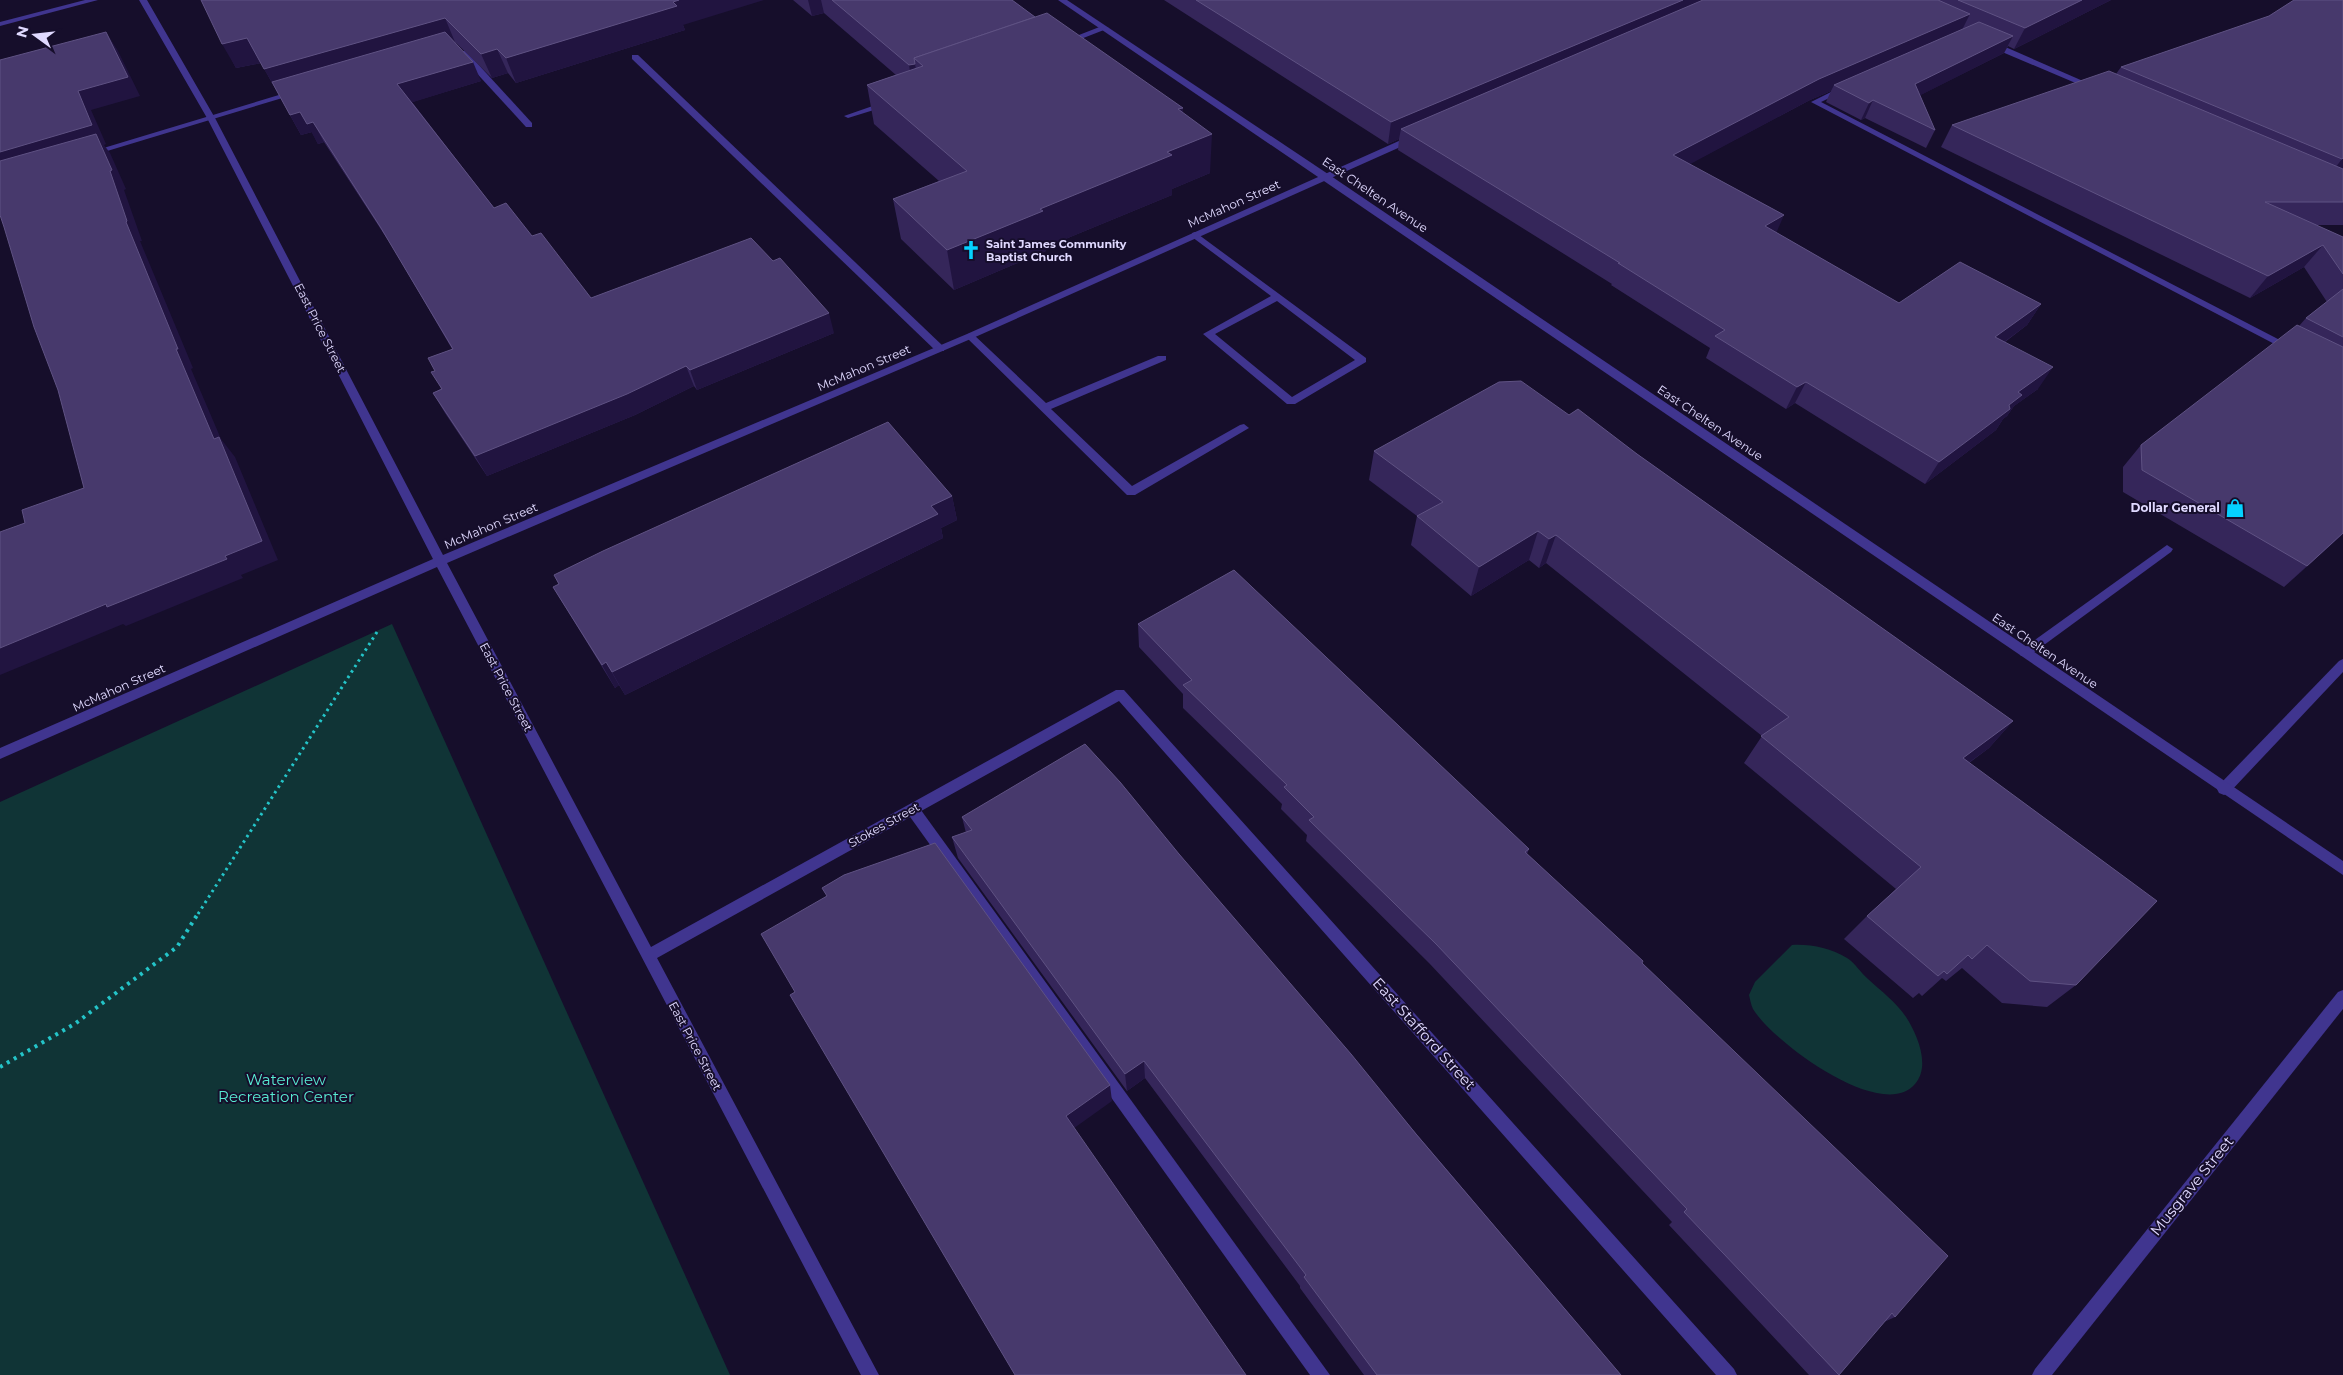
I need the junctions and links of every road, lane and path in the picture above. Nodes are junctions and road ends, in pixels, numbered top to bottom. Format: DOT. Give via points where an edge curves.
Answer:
graph roads {
  1 [pos="94,0"];
  2 [pos="143,0"];
  3 [pos="1062,0"];
  4 [pos="0,24"];
  5 [pos="1105,28"];
  6 [pos="1979,39"];
  7 [pos="1059,44"];
  8 [pos="456,46"];
  9 [pos="635,58"];
  10 [pos="1851,86"];
  11 [pos="306,90"];
  12 [pos="2107,93"];
  13 [pos="894,100"];
  14 [pos="848,116"];
  15 [pos="211,118"];
  16 [pos="529,125"];
  17 [pos="1421,135"];
  18 [pos="83,155"];
  19 [pos="1325,176"];
  20 [pos="1195,235"];
  21 [pos="1277,297"];
  22 [pos="970,336"];
  23 [pos="940,349"];
  24 [pos="2299,353"];
  25 [pos="1162,358"];
  26 [pos="1044,408"];
  27 [pos="1244,428"];
  28 [pos="2167,549"];
  29 [pos="440,561"];
  30 [pos="378,630"];
  31 [pos="2025,653"];
  32 [pos="2343,664"];
  33 [pos="1120,694"];
  34 [pos="0,754"];
  35 [pos="2224,789"];
  36 [pos="913,810"];
  37 [pos="2343,869"];
  38 [pos="648,956"];
  39 [pos="2343,997"];
  40 [pos="0,1067"];
  41 [pos="870,1375"];
  42 [pos="1321,1375"];
  43 [pos="1728,1375"];
  44 [pos="2041,1375"];
  1 -- 4 [label="street"];
  2 -- 15 [label="street, East Price Street"];
  3 -- 5 [label="street, East Chelten Avenue"];
  5 -- 7 [label="street"];
  5 -- 19 [label="street, East Chelten Avenue"];
  6 -- 12 [label="street"];
  8 -- 16 [label="street"];
  9 -- 23 [label="street"];
  10 -- 24 [label="street" via="1815,102"];
  11 -- 15 [label="street"];
  13 -- 14 [label="street"];
  15 -- 18 [label="street"];
  15 -- 29 [label="street, East Price Street"];
  17 -- 19 [label="street, McMahon Street"];
  19 -- 20 [label="street, McMahon Street"];
  19 -- 31 [label="street, East Chelten Avenue"];
  20 -- 21 [label="street"];
  20 -- 22 [label="street, McMahon Street"];
  21 -- 21 [label="street" via="1362,360 1291,402 1208,334"];
  22 -- 23 [label="street, McMahon Street"];
  22 -- 26 [label="street"];
  23 -- 29 [label="street, McMahon Street"];
  25 -- 26 [label="street"];
  26 -- 27 [label="street" via="1131,492"];
  28 -- 31 [label="street"];
  29 -- 34 [label="street, McMahon Street"];
  29 -- 38 [label="street, East Price Street"];
  30 -- 40 [label="path" via="177,947 76,1023"];
  31 -- 35 [label="street, East Chelten Avenue"];
  32 -- 35 [label="street"];
  33 -- 36 [label="street, Stokes Street"];
  33 -- 43 [label="street, East Stafford Street"];
  35 -- 37 [label="street, East Chelten Avenue"];
  36 -- 38 [label="street, Stokes Street"];
  36 -- 42 [label="street"];
  38 -- 41 [label="street, East Price Street"];
  39 -- 44 [label="street, Musgrave Street"];
}
